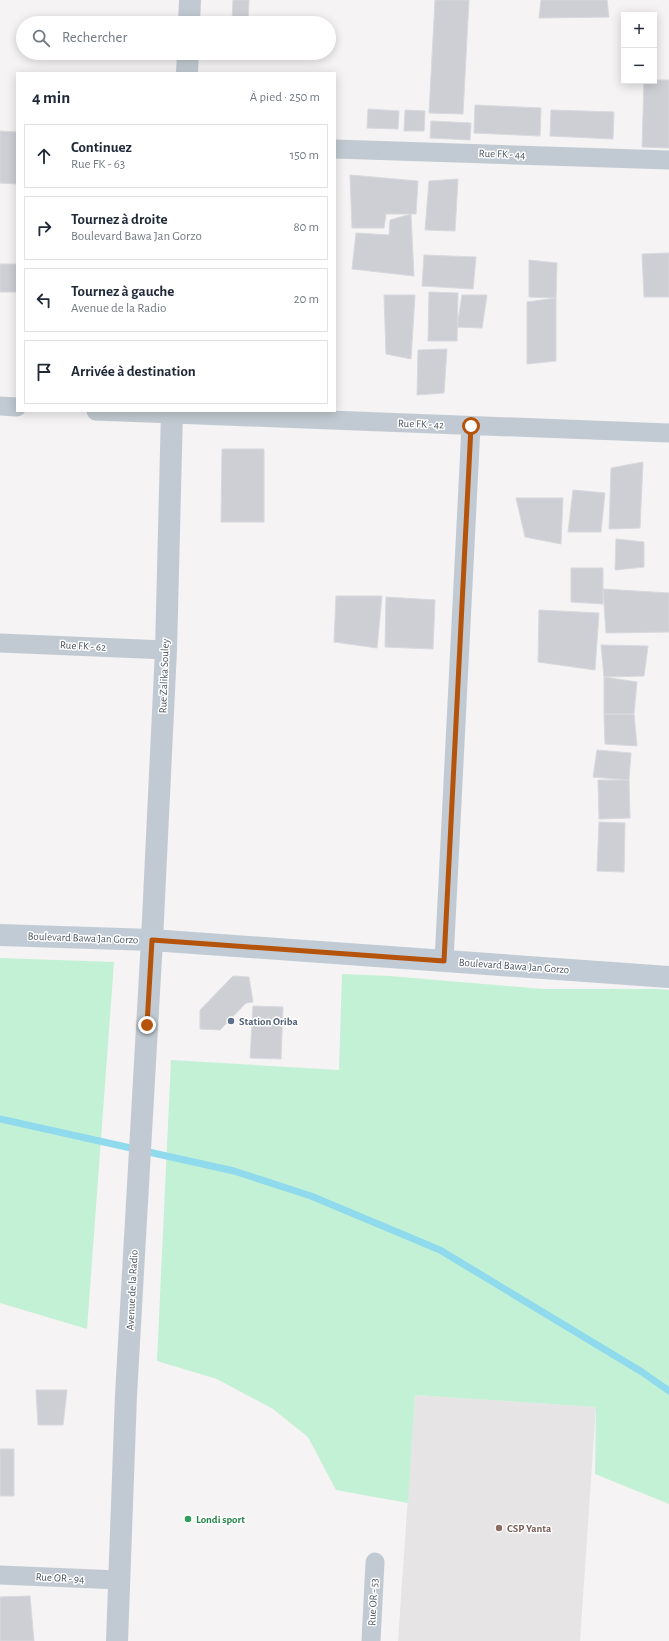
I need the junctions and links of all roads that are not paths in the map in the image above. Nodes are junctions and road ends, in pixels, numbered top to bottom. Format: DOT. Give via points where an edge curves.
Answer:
graph roads {
  1 [pos="190,0"];
  2 [pos="189,16"];
  3 [pos="188,60"];
  4 [pos="187,72"];
  5 [pos="336,149"];
  6 [pos="669,160"];
  7 [pos="0,406"];
  8 [pos="16,407"];
  9 [pos="134,412"];
  10 [pos="172,413"];
  11 [pos="471,426"];
  12 [pos="669,433"];
  13 [pos="0,642"];
  14 [pos="166,650"];
  15 [pos="0,935"];
  16 [pos="152,940"];
  17 [pos="444,961"];
  18 [pos="669,977"];
  19 [pos="376,1562"];
  20 [pos="0,1575"];
  21 [pos="119,1580"];
  22 [pos="117,1641"];
  23 [pos="371,1641"];
  1 -- 2 [label="street"];
  3 -- 4 [label="street"];
  5 -- 6 [label="street, Rue FK - 44"];
  7 -- 8 [label="street"];
  9 -- 10 [label="street, Rue FK - 42"];
  10 -- 11 [label="street, Rue FK - 42"];
  10 -- 14 [label="street, Rue Zalika Souley"];
  11 -- 12 [label="street, Rue FK - 42"];
  11 -- 17 [label="street"];
  13 -- 14 [label="street, Rue FK - 62"];
  14 -- 16 [label="street, Rue Zalika Souley"];
  15 -- 16 [label="main road, Boulevard Bawa Jan Gorzo"];
  16 -- 17 [label="main road, Boulevard Bawa Jan Gorzo"];
  16 -- 21 [label="street, Avenue de la Radio" via="126,1395"];
  17 -- 18 [label="main road, Boulevard Bawa Jan Gorzo"];
  19 -- 23 [label="street, Rue OR - 53"];
  20 -- 21 [label="street, Rue OR - 94"];
  21 -- 22 [label="street, Avenue de la Radio"];
}
